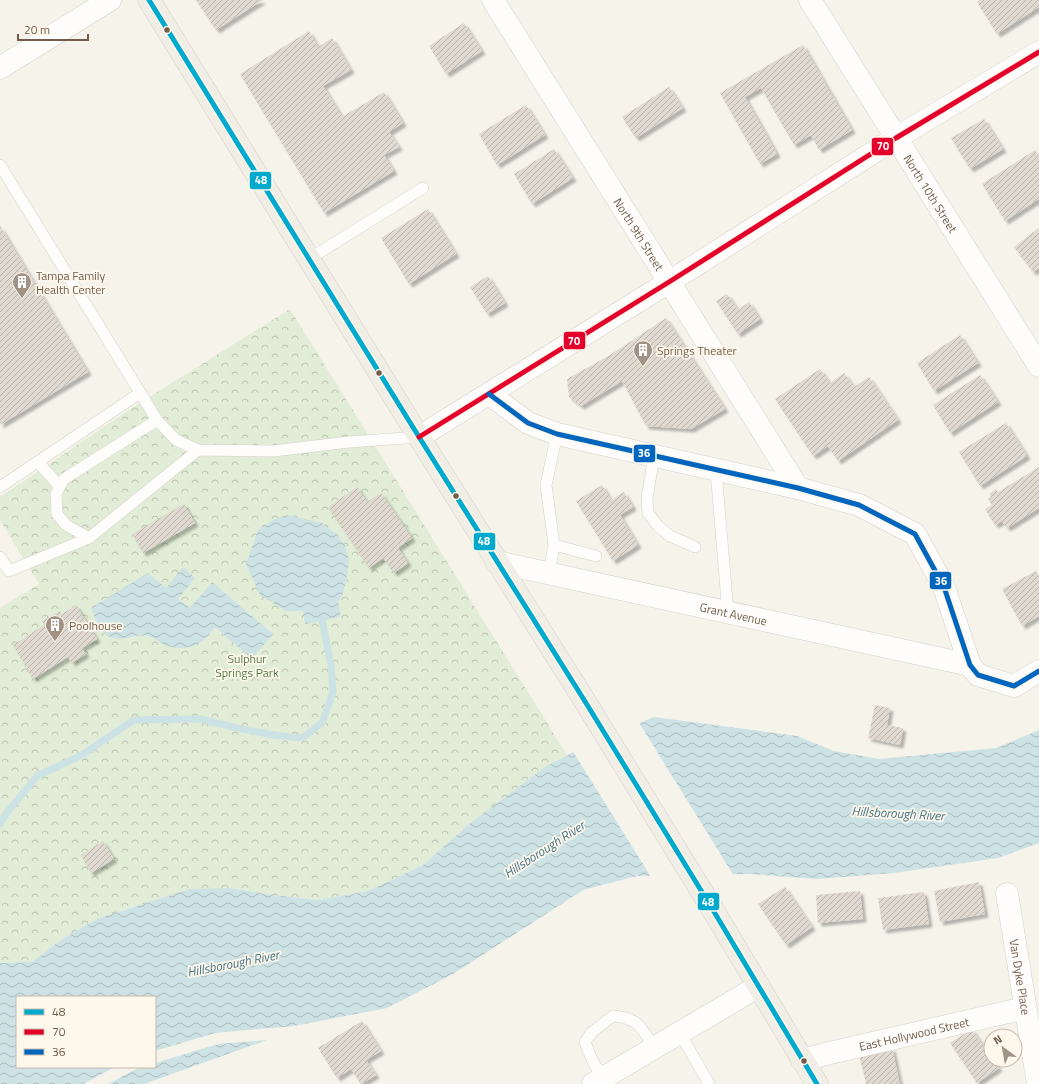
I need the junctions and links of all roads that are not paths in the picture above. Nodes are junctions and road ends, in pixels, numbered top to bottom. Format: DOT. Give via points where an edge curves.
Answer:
graph roads {
  1 [pos="110,0"];
  2 [pos="149,0"];
  3 [pos="493,0"];
  4 [pos="810,0"];
  5 [pos="1039,52"];
  6 [pos="0,68"];
  7 [pos="896,138"];
  8 [pos="0,166"];
  9 [pos="423,188"];
  10 [pos="309,259"];
  11 [pos="669,282"];
  12 [pos="1039,366"];
  13 [pos="140,393"];
  14 [pos="489,394"];
  15 [pos="157,420"];
  16 [pos="557,434"];
  17 [pos="419,437"];
  18 [pos="198,450"];
  19 [pos="654,456"];
  20 [pos="38,462"];
  21 [pos="716,470"];
  22 [pos="0,487"];
  23 [pos="60,487"];
  24 [pos="798,488"];
  25 [pos="89,538"];
  26 [pos="554,545"];
  27 [pos="695,547"];
  28 [pos="596,556"];
  29 [pos="0,557"];
  30 [pos="497,562"];
  31 [pos="549,574"];
  32 [pos="728,613"];
  33 [pos="970,665"];
  34 [pos="1039,672"];
  35 [pos="1007,894"];
  36 [pos="759,986"];
  37 [pos="1025,1008"];
  38 [pos="678,1034"];
  39 [pos="654,1048"];
  40 [pos="802,1060"];
  41 [pos="598,1081"];
  42 [pos="709,1084"];
  43 [pos="817,1084"];
  44 [pos="1038,1084"];
  1 -- 6 [label="street"];
  2 -- 10 [label="main road"];
  3 -- 11 [label="street, North 9th Street"];
  4 -- 7 [label="street, North 10th Street"];
  5 -- 7 [label="street"];
  7 -- 11 [label="street"];
  7 -- 12 [label="street, North 10th Street"];
  8 -- 13 [label="lane"];
  9 -- 10 [label="lane"];
  10 -- 17 [label="main road"];
  11 -- 14 [label="street"];
  11 -- 24 [label="street, North 9th Street"];
  13 -- 15 [label="lane"];
  13 -- 20 [label="lane"];
  14 -- 16 [label="street" via="528,423"];
  14 -- 17 [label="street"];
  15 -- 18 [label="lane" via="176,440"];
  15 -- 23 [label="lane" via="64,479"];
  16 -- 19 [label="street"];
  16 -- 26 [label="lane" via="546,485"];
  17 -- 18 [label="lane" via="273,451"];
  17 -- 30 [label="main road"];
  18 -- 25 [label="lane"];
  19 -- 21 [label="street"];
  19 -- 27 [label="lane" via="648,513 670,536"];
  20 -- 22 [label="lane"];
  20 -- 23 [label="lane"];
  21 -- 24 [label="street"];
  21 -- 32 [label="lane"];
  23 -- 25 [label="lane" via="56,494 57,514 66,525"];
  24 -- 33 [label="street" via="859,505 914,534 944,587"];
  25 -- 29 [label="lane" via="9,571"];
  26 -- 28 [label="lane"];
  26 -- 31 [label="lane"];
  30 -- 31 [label="street, Grant Avenue"];
  30 -- 36 [label="main road"];
  31 -- 32 [label="street, Grant Avenue"];
  32 -- 33 [label="street, Grant Avenue"];
  33 -- 34 [label="street" via="978,675 1014,686"];
  35 -- 37 [label="street, Van Dyke Place"];
  36 -- 38 [label="street"];
  36 -- 40 [label="main road"];
  37 -- 40 [label="street, East Hollywood Street"];
  37 -- 44 [label="street, Van Dyke Place"];
  38 -- 39 [label="street"];
  38 -- 42 [label="lane"];
  39 -- 41 [label="street"];
  39 -- 41 [label="lane" via="636,1022 614,1016 592,1032 585,1042"];
  40 -- 43 [label="main road"];
}
